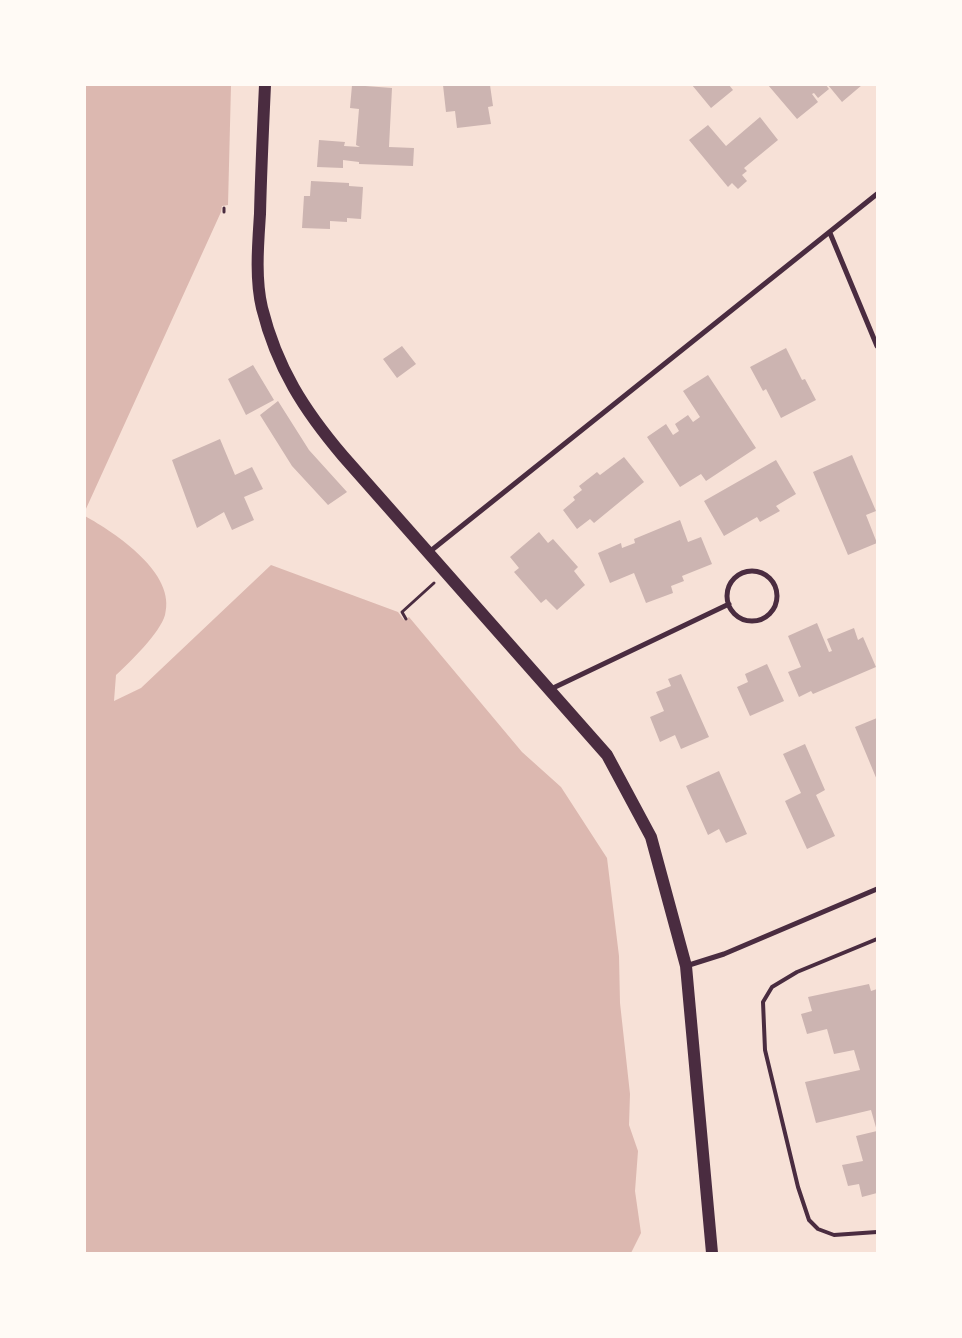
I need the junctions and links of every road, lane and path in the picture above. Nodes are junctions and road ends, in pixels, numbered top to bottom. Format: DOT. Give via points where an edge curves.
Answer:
graph roads {
  1 [pos="265,85"];
  2 [pos="877,194"];
  3 [pos="830,233"];
  4 [pos="877,346"];
  5 [pos="427,554"];
  6 [pos="434,583"];
  7 [pos="729,604"];
  8 [pos="406,619"];
  9 [pos="551,690"];
  10 [pos="877,889"];
  11 [pos="877,939"];
  12 [pos="686,966"];
  13 [pos="877,1232"];
  14 [pos="712,1253"];
  1 -- 5 [label="main road" via="259,275 262,306 272,340 289,381 316,424"];
  2 -- 3 [label="street"];
  3 -- 4 [label="street"];
  3 -- 5 [label="street"];
  5 -- 9 [label="main road"];
  6 -- 8 [label="path" via="402,612"];
  7 -- 7 [label="street" via="729,588 745,573 764,575 771,580 777,593 772,612 761,620 742,619"];
  7 -- 9 [label="street"];
  9 -- 12 [label="main road" via="607,754 651,837"];
  10 -- 12 [label="street" via="724,954"];
  11 -- 13 [label="lane" via="797,972 772,988 763,1002 766,1050 808,1220 818,1230 834,1235"];
  12 -- 14 [label="main road"];
}
